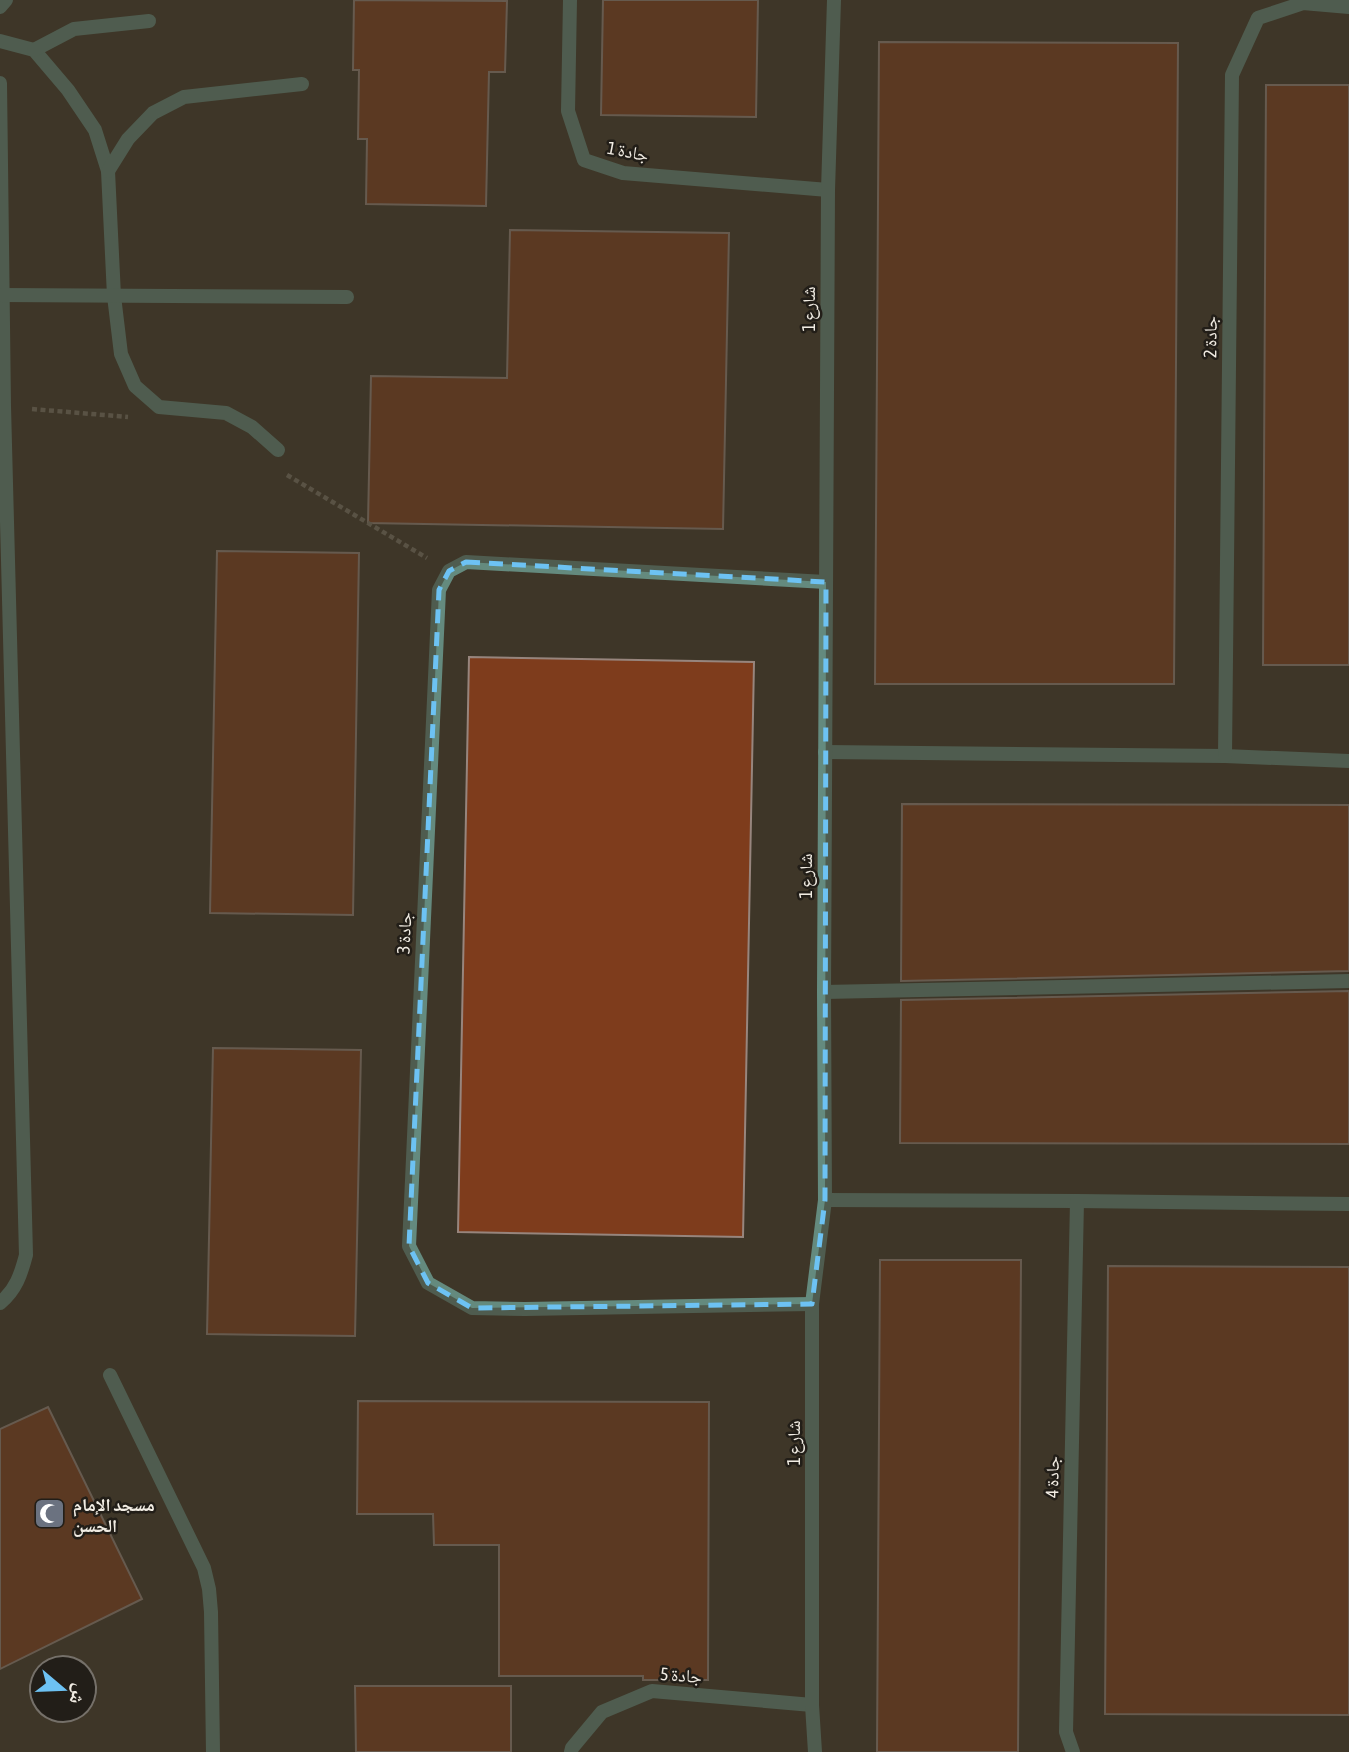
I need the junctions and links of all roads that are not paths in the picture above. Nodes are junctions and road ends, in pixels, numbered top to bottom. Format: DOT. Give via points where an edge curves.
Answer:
graph roads {
  1 [pos="6,0"];
  2 [pos="569,0"];
  3 [pos="834,0"];
  4 [pos="0,7"];
  5 [pos="1349,7"];
  6 [pos="149,21"];
  7 [pos="0,41"];
  8 [pos="34,50"];
  9 [pos="0,83"];
  10 [pos="302,84"];
  11 [pos="0,150"];
  12 [pos="108,171"];
  13 [pos="828,190"];
  14 [pos="2,295"];
  15 [pos="114,296"];
  16 [pos="347,297"];
  17 [pos="278,450"];
  18 [pos="826,582"];
  19 [pos="825,752"];
  20 [pos="1225,756"];
  21 [pos="1349,761"];
  22 [pos="1349,981"];
  23 [pos="824,992"];
  24 [pos="825,1200"];
  25 [pos="1077,1201"];
  26 [pos="1349,1205"];
  27 [pos="0,1303"];
  28 [pos="812,1304"];
  29 [pos="110,1375"];
  30 [pos="812,1705"];
  31 [pos="213,1752"];
  32 [pos="571,1752"];
  33 [pos="815,1752"];
  34 [pos="1073,1752"];
  1 -- 4 [label="street"];
  2 -- 13 [label="street, جادة 1" via="568,111 584,160 624,173"];
  3 -- 13 [label="street, شارع 1"];
  5 -- 20 [label="street, جادة 2" via="1303,4 1258,18 1232,75"];
  6 -- 8 [label="street" via="74,29"];
  7 -- 8 [label="street"];
  8 -- 12 [label="street" via="95,130"];
  9 -- 11 [label="street"];
  10 -- 12 [label="street" via="184,97 153,113 128,139"];
  11 -- 14 [label="street"];
  12 -- 15 [label="street"];
  13 -- 18 [label="street, شارع 1"];
  14 -- 15 [label="street"];
  14 -- 27 [label="street" via="26,1255 21,1276"];
  15 -- 16 [label="street"];
  15 -- 17 [label="street" via="121,354 135,386 159,407 226,413 252,427"];
  18 -- 19 [label="street, شارع 1"];
  18 -- 28 [label="street, جادة 3" via="466,562 449,571 439,590 410,1246 428,1283 472,1308"];
  19 -- 20 [label="street"];
  19 -- 23 [label="street, شارع 1"];
  20 -- 21 [label="street"];
  22 -- 23 [label="street"];
  23 -- 24 [label="street, شارع 1"];
  24 -- 25 [label="street"];
  24 -- 28 [label="street, شارع 1"];
  25 -- 26 [label="street"];
  25 -- 34 [label="street, جادة 4" via="1066,1732"];
  28 -- 30 [label="street, شارع 1"];
  29 -- 31 [label="street" via="204,1568 211,1612"];
  30 -- 32 [label="street, جادة 5" via="652,1691 602,1712"];
  30 -- 33 [label="street, شارع 1"];
}
